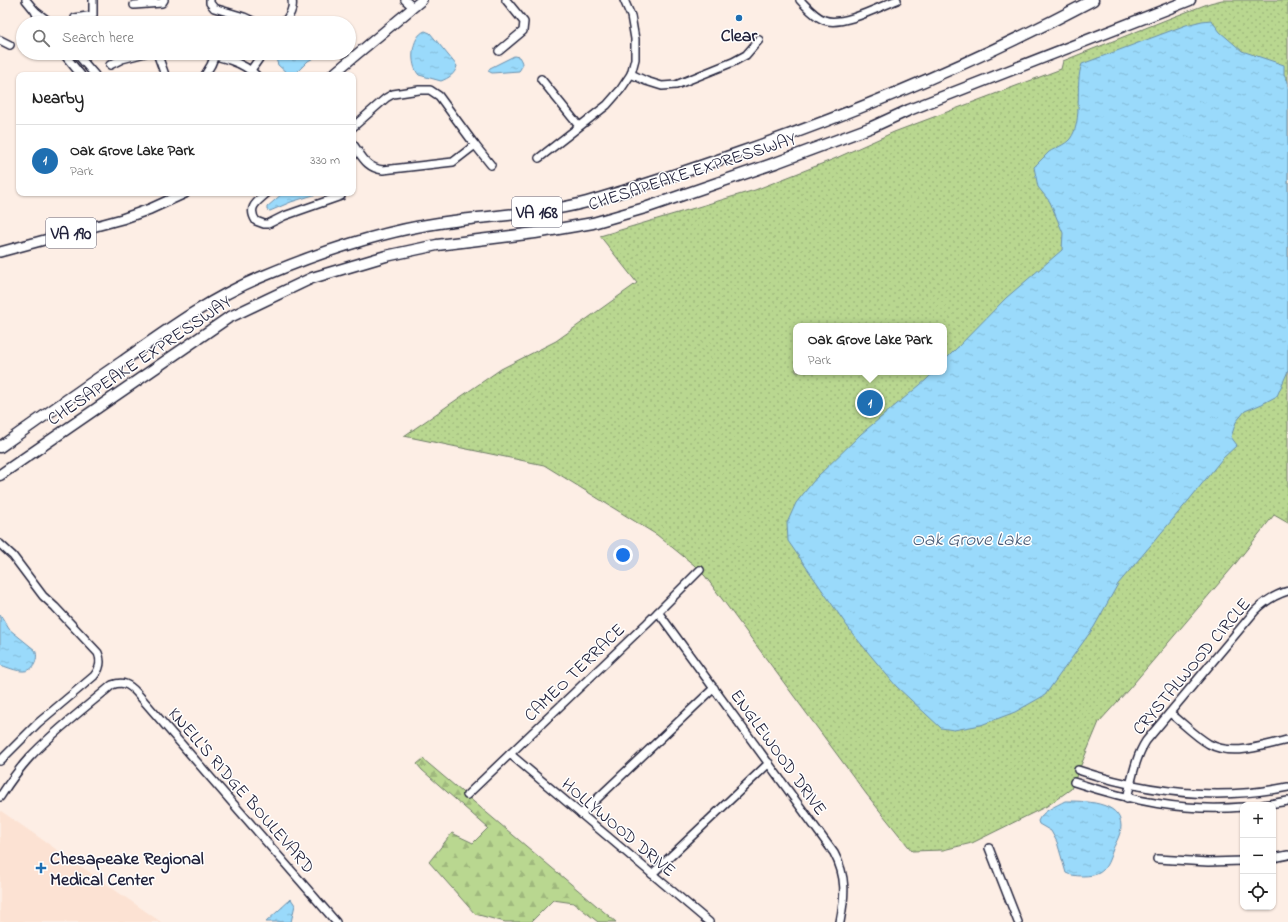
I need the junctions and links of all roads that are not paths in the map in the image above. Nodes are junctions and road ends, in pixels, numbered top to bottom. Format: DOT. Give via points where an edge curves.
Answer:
graph roads {
  1 [pos="26,0"];
  2 [pos="93,0"];
  3 [pos="164,0"];
  4 [pos="210,0"];
  5 [pos="292,0"];
  6 [pos="405,0"];
  7 [pos="422,0"];
  8 [pos="506,0"];
  9 [pos="624,0"];
  10 [pos="800,0"];
  11 [pos="897,0"];
  12 [pos="1093,0"];
  13 [pos="1190,0"];
  14 [pos="134,5"];
  15 [pos="413,7"];
  16 [pos="35,11"];
  17 [pos="37,16"];
  18 [pos="42,16"];
  19 [pos="87,16"];
  20 [pos="244,16"];
  21 [pos="289,16"];
  22 [pos="0,40"];
  23 [pos="759,40"];
  24 [pos="10,45"];
  25 [pos="499,51"];
  26 [pos="356,55"];
  27 [pos="69,60"];
  28 [pos="82,60"];
  29 [pos="123,60"];
  30 [pos="160,60"];
  31 [pos="213,60"];
  32 [pos="232,60"];
  33 [pos="259,60"];
  34 [pos="350,60"];
  35 [pos="110,65"];
  36 [pos="79,72"];
  37 [pos="92,72"];
  38 [pos="164,72"];
  39 [pos="208,72"];
  40 [pos="253,72"];
  41 [pos="336,72"];
  42 [pos="631,74"];
  43 [pos="541,79"];
  44 [pos="356,124"];
  45 [pos="579,126"];
  46 [pos="475,145"];
  47 [pos="356,148"];
  48 [pos="539,158"];
  49 [pos="491,165"];
  50 [pos="171,196"];
  51 [pos="263,196"];
  52 [pos="341,196"];
  53 [pos="0,252"];
  54 [pos="0,447"];
  55 [pos="0,475"];
  56 [pos="0,544"];
  57 [pos="700,570"];
  58 [pos="1288,591"];
  59 [pos="658,612"];
  60 [pos="714,688"];
  61 [pos="1170,713"];
  62 [pos="1288,740"];
  63 [pos="510,754"];
  64 [pos="0,761"];
  65 [pos="769,763"];
  66 [pos="1078,770"];
  67 [pos="1074,782"];
  68 [pos="1130,785"];
  69 [pos="1288,787"];
  70 [pos="467,796"];
  71 [pos="0,797"];
  72 [pos="1127,798"];
  73 [pos="1288,801"];
  74 [pos="1276,803"];
  75 [pos="1240,807"];
  76 [pos="581,814"];
  77 [pos="989,848"];
  78 [pos="1288,855"];
  79 [pos="1276,857"];
  80 [pos="1157,859"];
  81 [pos="1240,861"];
  82 [pos="652,874"];
  83 [pos="336,922"];
  84 [pos="709,922"];
  85 [pos="840,922"];
  86 [pos="1018,922"];
  1 -- 16 [label="street"];
  2 -- 19 [label="street" via="93,15"];
  3 -- 14 [label="street" via="162,4"];
  4 -- 20 [label="street" via="214,8"];
  5 -- 21 [label="street"];
  6 -- 15 [label="street"];
  7 -- 15 [label="main road"];
  8 -- 25 [label="street" via="524,22 523,31"];
  9 -- 42 [label="street" via="631,16 635,39 635,59"];
  10 -- 11 [label="street" via="817,17 840,22"];
  12 -- 54 [label="highway, CHESAPEAKE EXPRESSWAY / VA 168" via="968,62 903,90 810,127 692,169 578,204 517,215 438,223 379,235 258,278 183,318"];
  13 -- 55 [label="highway, CHESAPEAKE EXPRESSWAY / VA 168" via="872,127 645,208 593,223 437,245 386,256 312,278 228,318"];
  15 -- 26 [label="main road"];
  16 -- 17 [label="street"];
  16 -- 18 [label="street"];
  22 -- 24 [label="street"];
  23 -- 42 [label="street" via="746,55 676,85 662,86"];
  27 -- 36 [label="street"];
  28 -- 37 [label="street"];
  29 -- 35 [label="street"];
  30 -- 38 [label="street"];
  31 -- 39 [label="street"];
  32 -- 40 [label="street"];
  33 -- 40 [label="street"];
  34 -- 41 [label="main road"];
  42 -- 45 [label="street" via="615,97"];
  43 -- 45 [label="street"];
  44 -- 46 [label="street" via="393,94 430,90 439,96"];
  45 -- 48 [label="street"];
  46 -- 47 [label="street" via="453,162 383,170 367,164"];
  46 -- 49 [label="street"];
  50 -- 53 [label="main road, VA 190" via="122,219"];
  51 -- 52 [label="street" via="252,207 252,212 256,221 264,224"];
  56 -- 64 [label="street" via="13,556 43,596 100,657 100,664 94,676 38,723"];
  57 -- 59 [label="street, CAMEO TERRACE"];
  58 -- 61 [label="street, CRYSTALWOOD CIRCLE" via="1268,599 1261,605"];
  59 -- 60 [label="street, ENGLEWOOD DRIVE"];
  59 -- 63 [label="street, CAMEO TERRACE"];
  60 -- 65 [label="street, ENGLEWOOD DRIVE"];
  60 -- 76 [label="street"];
  61 -- 62 [label="street" via="1203,740 1222,749 1239,750"];
  61 -- 68 [label="street, CRYSTALWOOD CIRCLE" via="1141,749"];
  63 -- 70 [label="street, CAMEO TERRACE"];
  63 -- 76 [label="street, HOLLYWOOD DRIVE"];
  65 -- 82 [label="street"];
  65 -- 85 [label="street, ENGLEWOOD DRIVE" via="840,864 844,878"];
  66 -- 68 [label="street"];
  67 -- 72 [label="street"];
  68 -- 69 [label="street" via="1181,793 1212,794 1245,793"];
  68 -- 72 [label="street, CRYSTALWOOD CIRCLE"];
  71 -- 83 [label="street, KNELL'S RIDGE BOULEVARD" via="19,770 51,737 112,685 121,682 137,693"];
  72 -- 75 [label="street" via="1185,808"];
  73 -- 74 [label="street"];
  76 -- 82 [label="street, HOLLYWOOD DRIVE"];
  77 -- 86 [label="street"];
  78 -- 79 [label="street"];
  80 -- 81 [label="street"];
  82 -- 84 [label="street, HOLLYWOOD DRIVE"];
}
